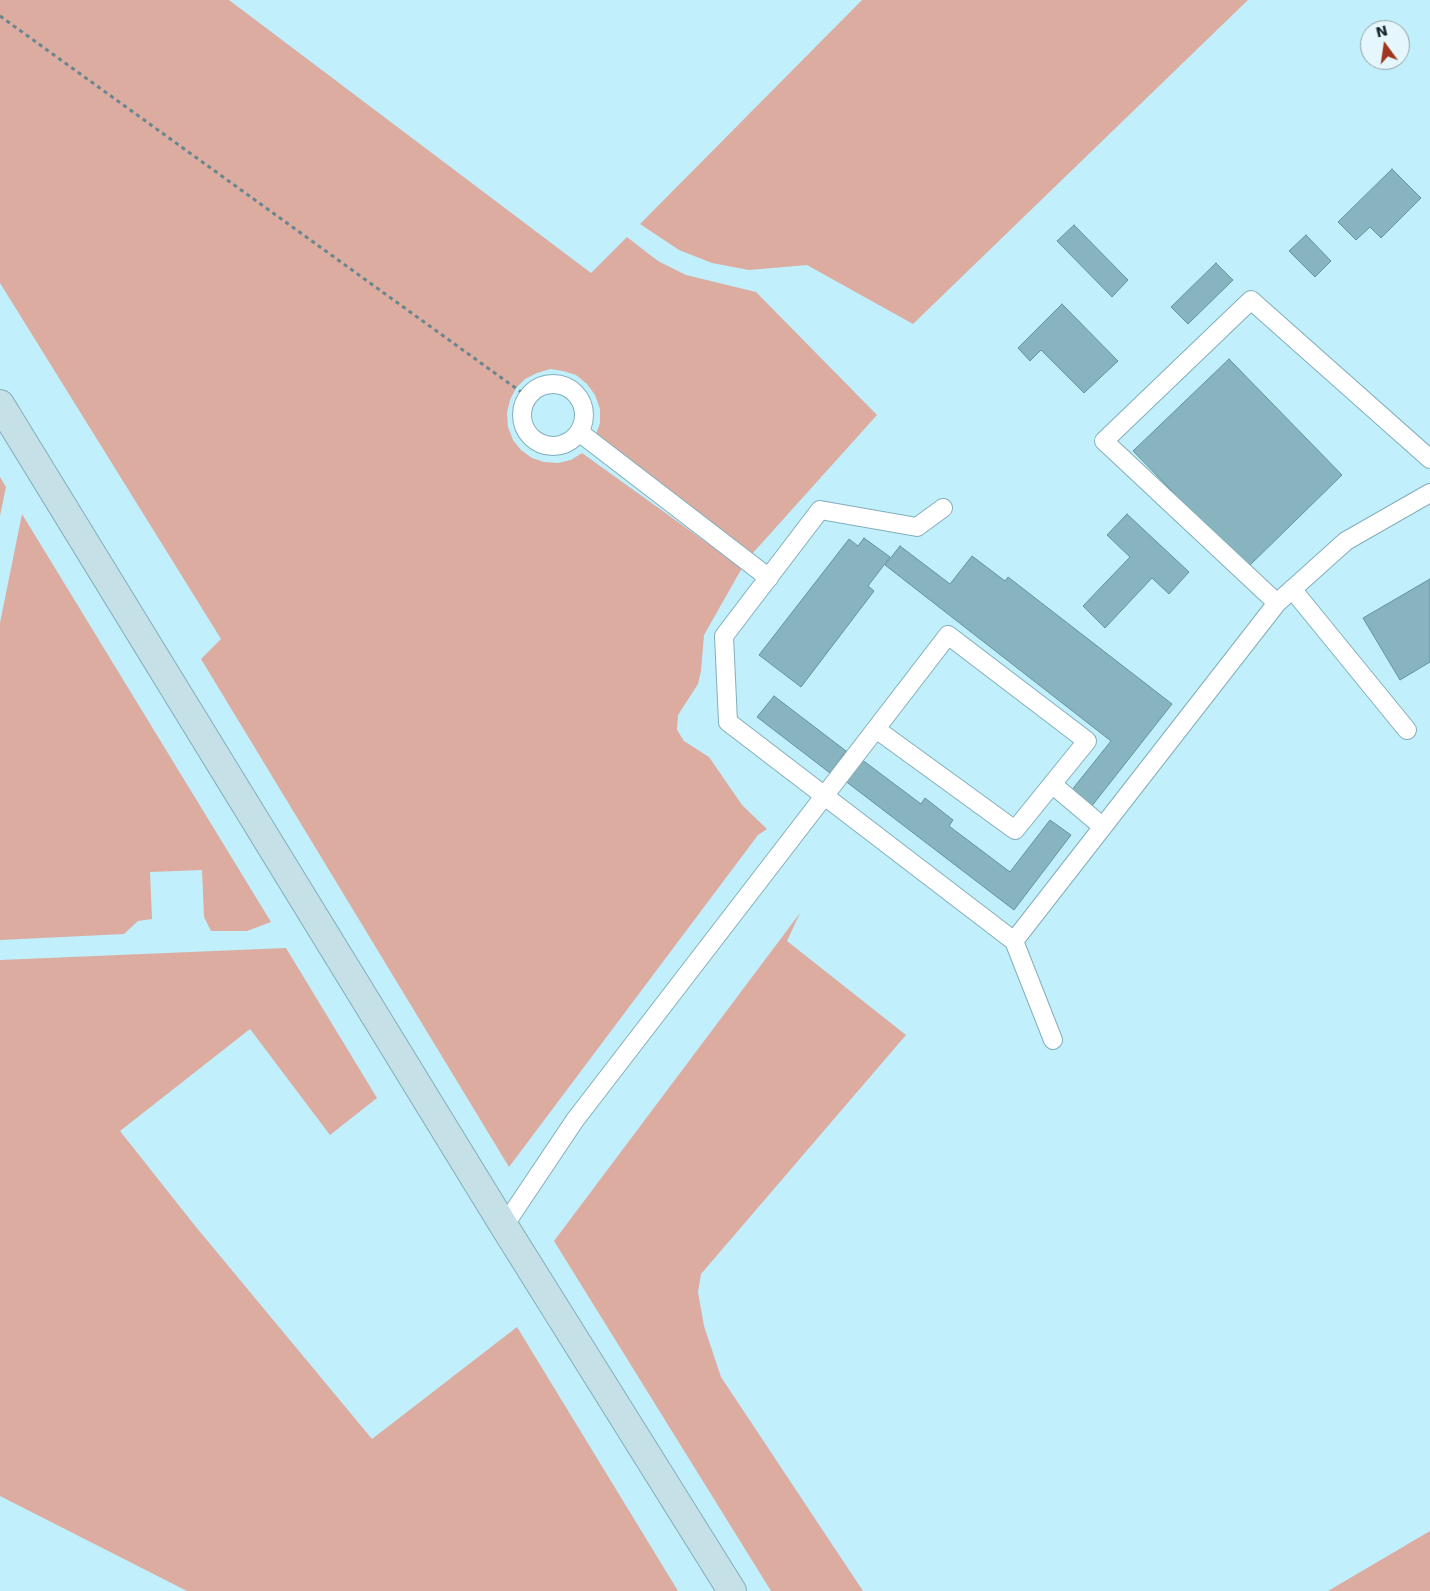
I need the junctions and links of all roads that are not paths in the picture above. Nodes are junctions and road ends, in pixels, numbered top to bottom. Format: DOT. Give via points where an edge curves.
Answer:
graph roads {
  1 [pos="0,404"];
  2 [pos="579,432"];
  3 [pos="1430,459"];
  4 [pos="1430,493"];
  5 [pos="943,508"];
  6 [pos="769,578"];
  7 [pos="1292,589"];
  8 [pos="1277,603"];
  9 [pos="876,729"];
  10 [pos="1407,730"];
  11 [pos="1052,784"];
  12 [pos="825,795"];
  13 [pos="1103,827"];
  14 [pos="1014,941"];
  15 [pos="1053,1040"];
  16 [pos="504,1226"];
  17 [pos="732,1591"];
  1 -- 16 [label="main road"];
  2 -- 2 [label="lane" via="584,411 574,392 554,384 543,386 528,397 522,415 523,425 535,440 553,446 572,440"];
  2 -- 6 [label="lane"];
  3 -- 8 [label="lane" via="1251,300 1104,441"];
  4 -- 7 [label="lane" via="1346,541"];
  5 -- 6 [label="lane" via="917,527 820,510"];
  6 -- 12 [label="lane" via="724,636 728,722"];
  7 -- 8 [label="lane"];
  7 -- 10 [label="lane"];
  8 -- 13 [label="lane"];
  9 -- 11 [label="lane" via="1015,830"];
  9 -- 11 [label="lane" via="948,635 1087,741"];
  9 -- 12 [label="lane"];
  11 -- 13 [label="lane"];
  12 -- 14 [label="lane"];
  12 -- 16 [label="lane" via="575,1120"];
  13 -- 14 [label="lane"];
  14 -- 15 [label="lane"];
  16 -- 17 [label="main road"];
}
